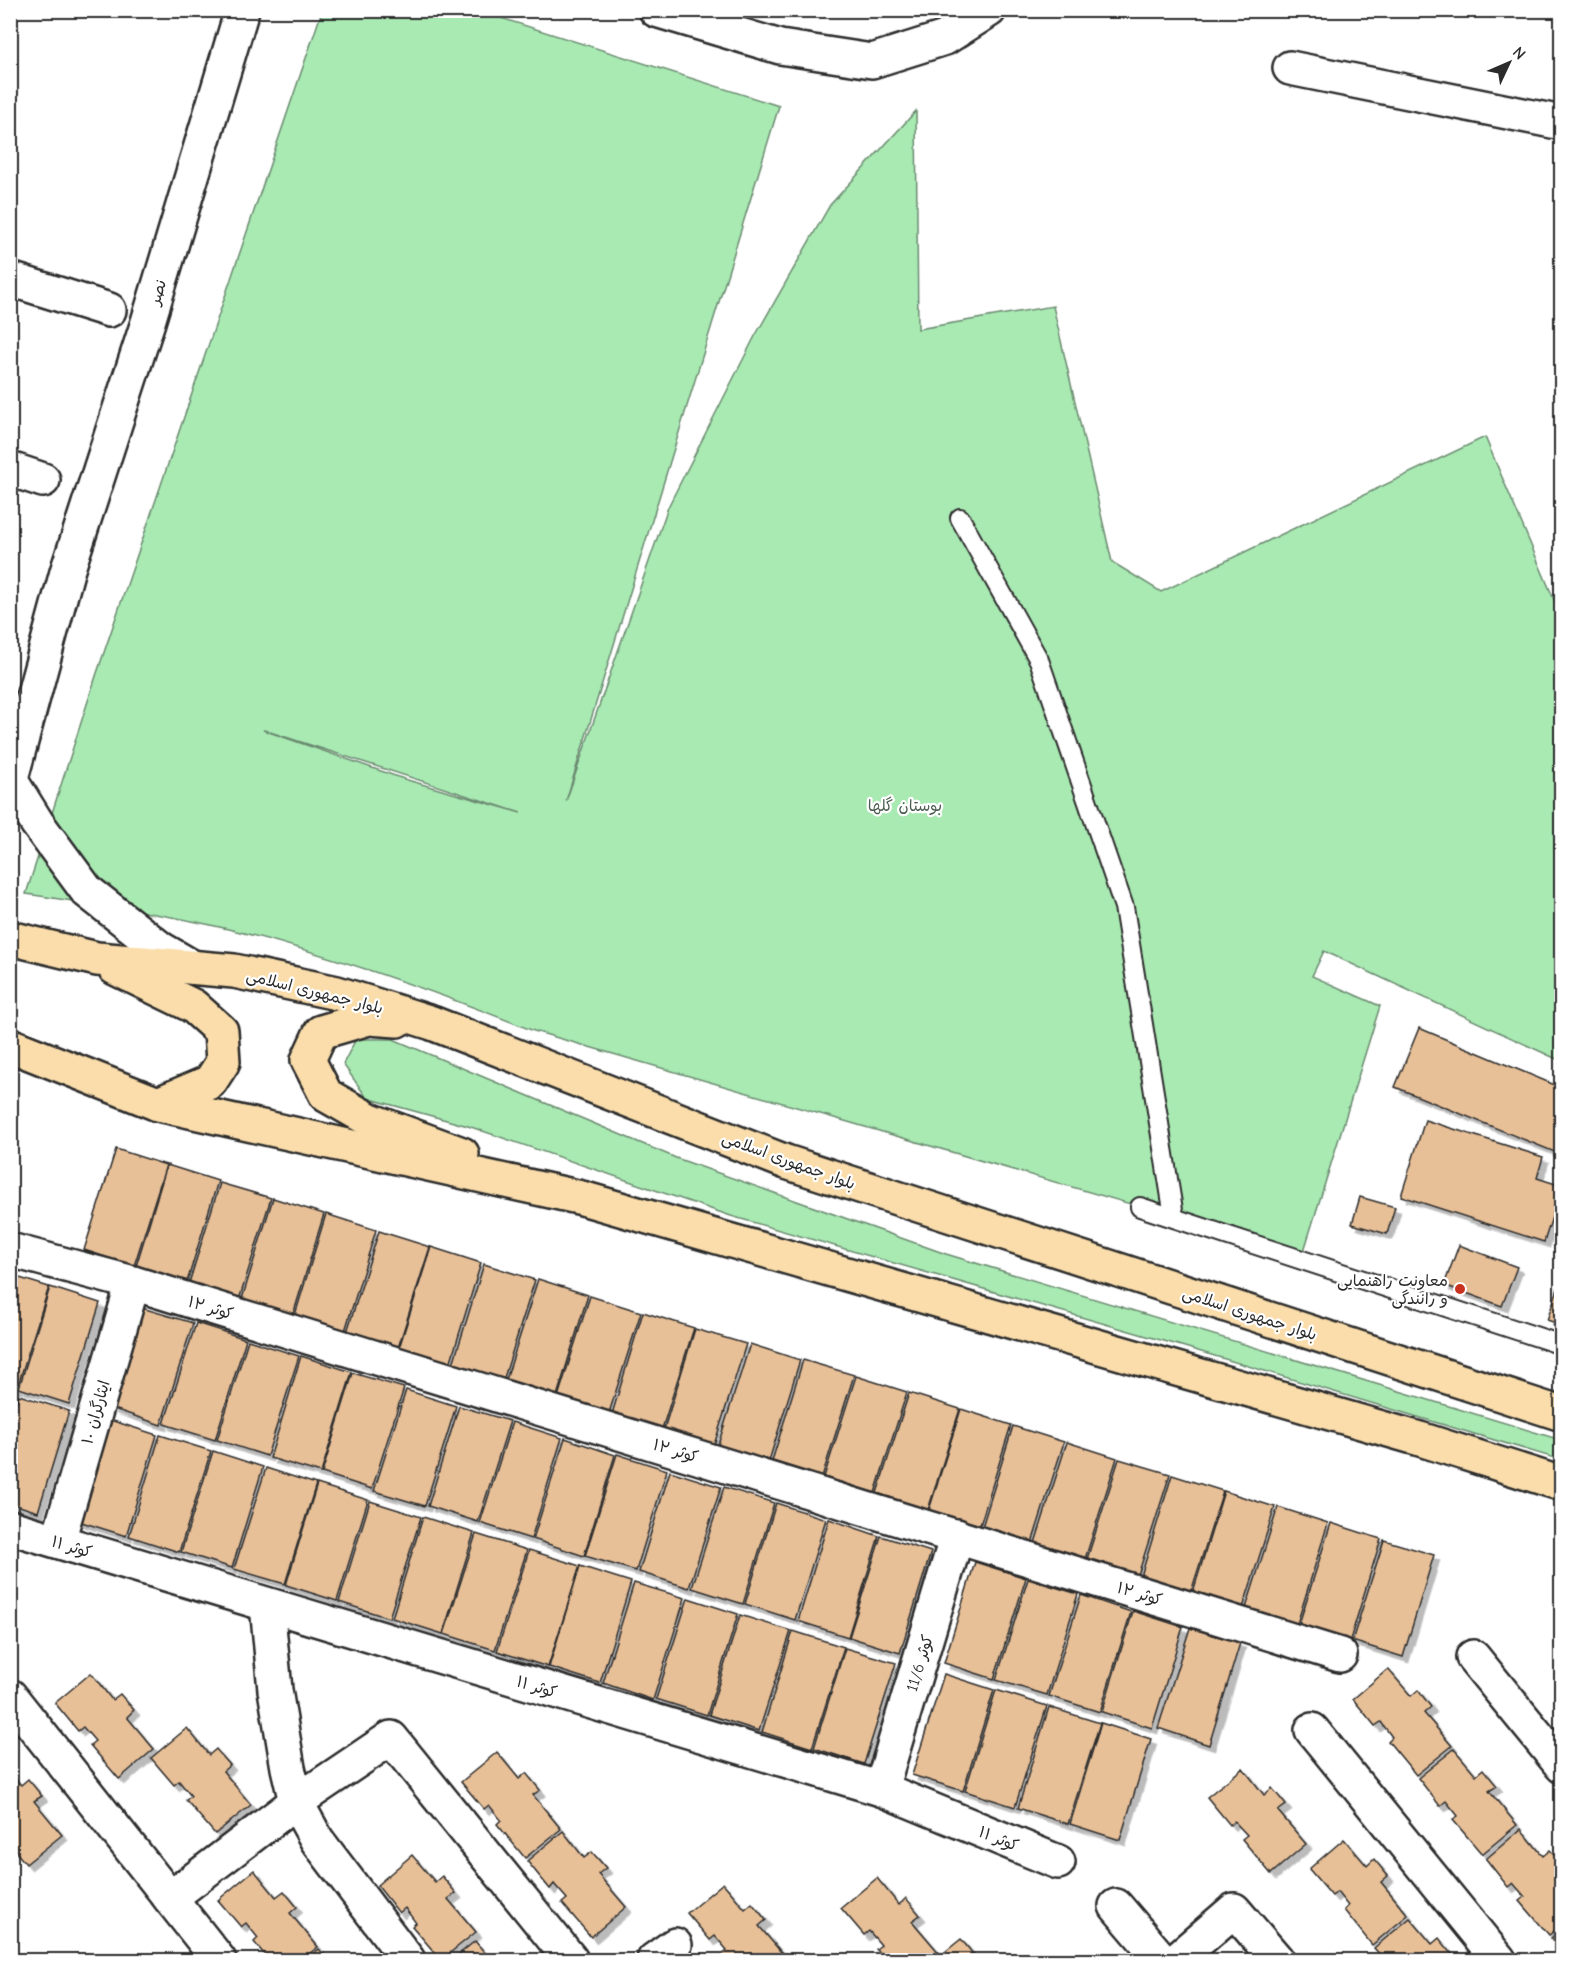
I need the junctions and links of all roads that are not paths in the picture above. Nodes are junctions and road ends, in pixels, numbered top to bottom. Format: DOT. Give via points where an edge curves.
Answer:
graph roads {
  1 [pos="242,10"];
  2 [pos="656,10"];
  3 [pos="989,10"];
  4 [pos="1290,68"];
  5 [pos="1562,123"];
  6 [pos="10,279"];
  7 [pos="109,310"];
  8 [pos="10,469"];
  9 [pos="43,480"];
  10 [pos="960,518"];
  11 [pos="11,782"];
  12 [pos="10,939"];
  13 [pos="97,959"];
  14 [pos="192,967"];
  15 [pos="432,1023"];
  16 [pos="10,1045"];
  17 [pos="158,1104"];
  18 [pos="582,1198"];
  19 [pos="1140,1207"];
  20 [pos="1174,1216"];
  21 [pos="10,1250"];
  22 [pos="133,1283"];
  23 [pos="1562,1345"];
  24 [pos="1562,1414"];
  25 [pos="1562,1484"];
  26 [pos="10,1527"];
  27 [pos="957,1536"];
  28 [pos="58,1541"];
  29 [pos="267,1605"];
  30 [pos="1340,1655"];
  31 [pos="1473,1657"];
  32 [pos="10,1696"];
  33 [pos="1312,1730"];
  34 [pos="1551,1732"];
  35 [pos="1562,1766"];
  36 [pos="881,1789"];
  37 [pos="296,1802"];
  38 [pos="1058,1862"];
  39 [pos="170,1898"];
  40 [pos="1116,1906"];
  41 [pos="219,1960"];
  42 [pos="408,1960"];
  43 [pos="571,1960"];
  44 [pos="1162,1960"];
  45 [pos="1176,1960"];
  46 [pos="1277,1960"];
  47 [pos="1499,1960"];
  1 -- 11 [label="street, نصر" via="148,322 67,572"];
  2 -- 3 [label="street" via="780,48 872,61 945,38"];
  4 -- 5 [label="street"];
  6 -- 7 [label="street"];
  8 -- 9 [label="street"];
  10 -- 20 [label="lane" via="1039,660 1124,908"];
  11 -- 14 [label="street" via="87,891 161,949"];
  12 -- 13 [label="main road, بلوار جمهوری اسلامی"];
  13 -- 14 [label="main road, بلوار جمهوری اسلامی"];
  13 -- 17 [label="main road" via="193,1006 221,1031 223,1062 210,1082"];
  14 -- 15 [label="main road, بلوار جمهوری اسلامی" via="234,971 337,993"];
  15 -- 18 [label="main road" via="369,1018 321,1032 309,1060 326,1095 370,1120"];
  15 -- 24 [label="main road, بلوار جمهوری اسلامی" via="786,1162"];
  16 -- 17 [label="main road"];
  17 -- 18 [label="main road"];
  18 -- 25 [label="main road" via="1420,1439"];
  19 -- 20 [label="lane"];
  20 -- 23 [label="lane"];
  21 -- 22 [label="street, کوثر ۱۲"];
  22 -- 27 [label="street, کوثر ۱۲"];
  22 -- 28 [label="street, ایثارگران ۱۰"];
  26 -- 28 [label="street, کوثر ۱۱"];
  27 -- 30 [label="street, کوثر ۱۲"];
  27 -- 36 [label="street, کوثر 11/6"];
  28 -- 29 [label="street, کوثر ۱۱"];
  29 -- 36 [label="street, کوثر ۱۱"];
  29 -- 37 [label="street" via="275,1690"];
  31 -- 34 [label="street"];
  32 -- 39 [label="street"];
  33 -- 47 [label="street"];
  34 -- 35 [label="street"];
  36 -- 38 [label="street, کوثر ۱۱"];
  37 -- 39 [label="street"];
  37 -- 42 [label="street" via="317,1840"];
  37 -- 43 [label="street" via="390,1738"];
  39 -- 41 [label="street"];
  40 -- 44 [label="street"];
  45 -- 46 [label="street" via="1234,1910"];
}
